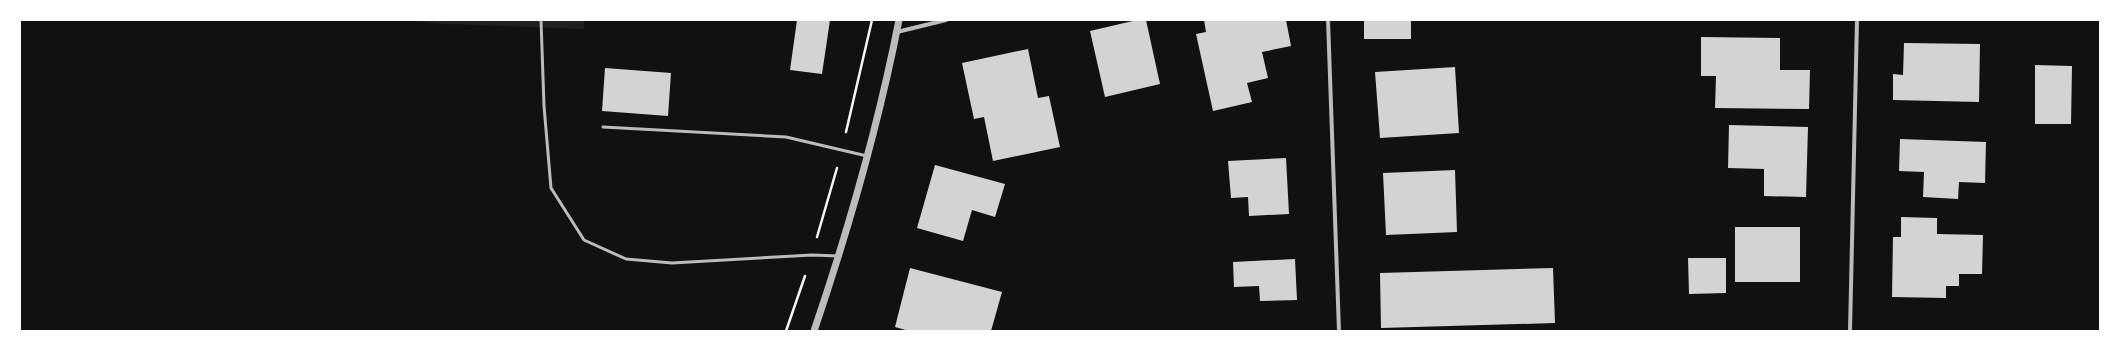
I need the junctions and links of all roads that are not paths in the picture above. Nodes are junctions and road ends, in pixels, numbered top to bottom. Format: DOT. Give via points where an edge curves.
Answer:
graph roads {
  1 [pos="542,20"];
  2 [pos="899,20"];
  3 [pos="946,20"];
  4 [pos="1328,20"];
  5 [pos="1857,20"];
  6 [pos="897,32"];
  7 [pos="603,127"];
  8 [pos="868,157"];
  9 [pos="840,256"];
  10 [pos="814,331"];
  11 [pos="1339,331"];
  12 [pos="1850,331"];
  1 -- 9 [label="lane" via="544,106 551,188 584,240 626,259 672,263 812,255"];
  2 -- 6 [label="street"];
  3 -- 6 [label="street"];
  4 -- 11 [label="street"];
  5 -- 12 [label="street"];
  6 -- 8 [label="street"];
  7 -- 8 [label="lane" via="786,137"];
  8 -- 9 [label="street"];
  9 -- 10 [label="street"];
}
